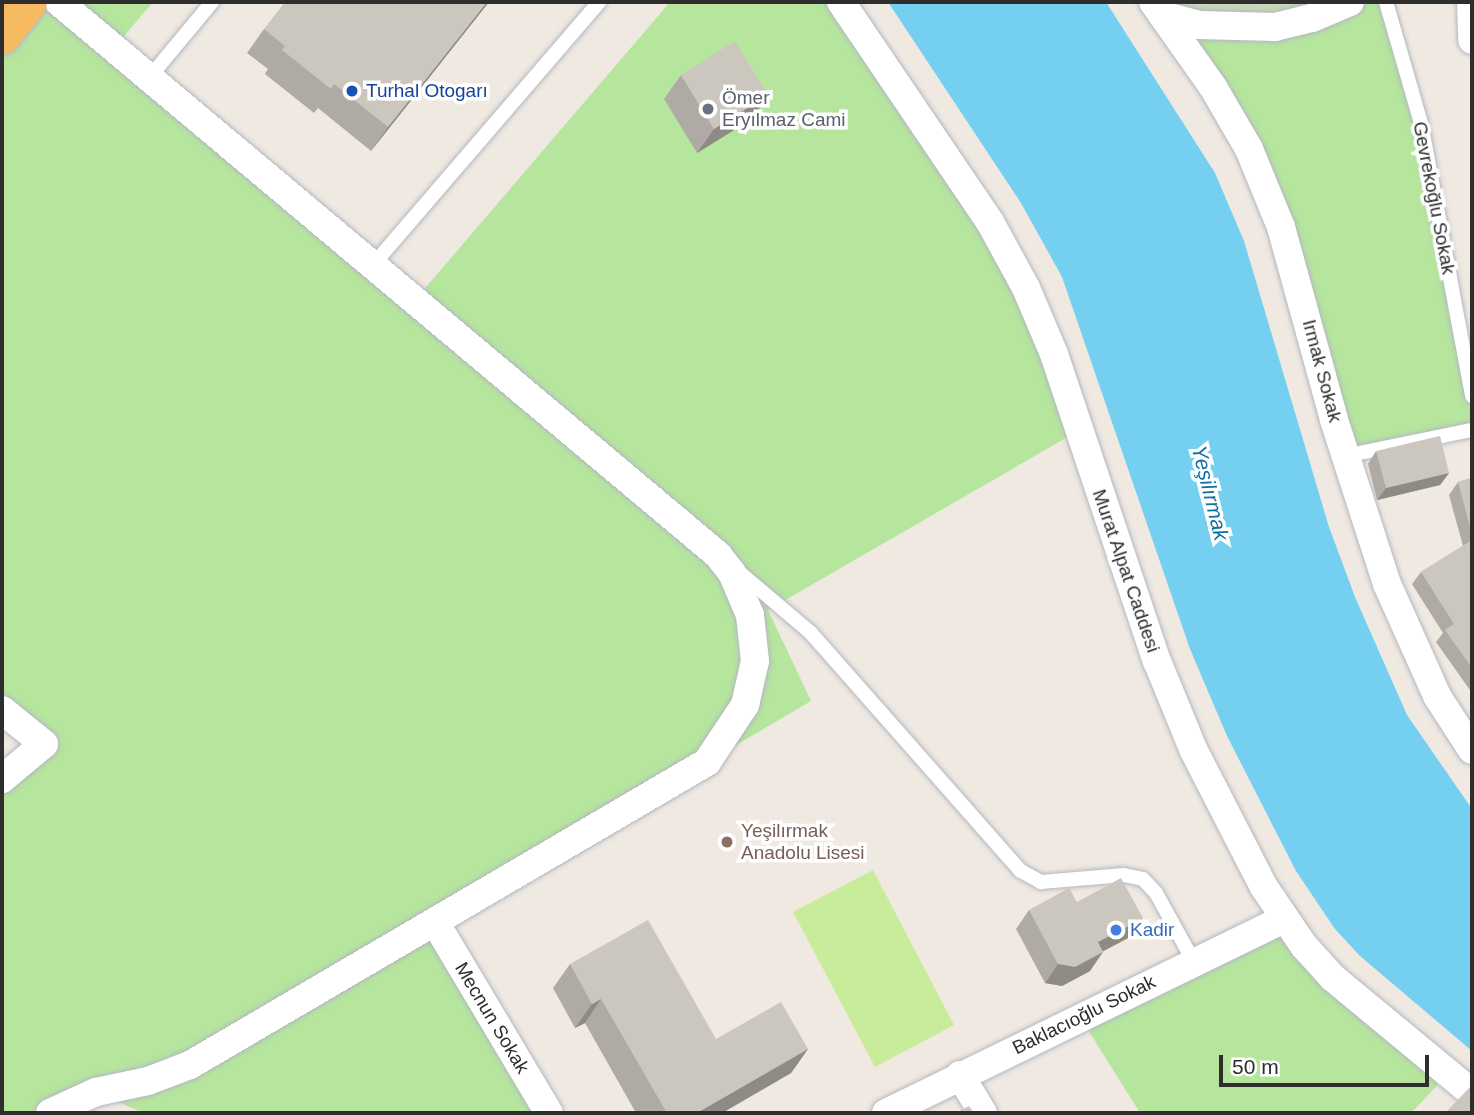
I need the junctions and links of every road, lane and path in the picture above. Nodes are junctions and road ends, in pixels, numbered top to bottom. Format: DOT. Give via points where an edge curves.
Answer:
graph roads {
  1 [pos="28,2"];
  2 [pos="59,2"];
  3 [pos="212,2"];
  4 [pos="599,2"];
  5 [pos="841,2"];
  6 [pos="1350,2"];
  7 [pos="1386,2"];
  8 [pos="1471,2"];
  9 [pos="1158,8"];
  10 [pos="2,35"];
  11 [pos="1472,40"];
  12 [pos="149,78"];
  13 [pos="373,265"];
  14 [pos="1472,396"];
  15 [pos="1472,430"];
  16 [pos="1345,456"];
  17 [pos="718,555"];
  18 [pos="2,710"];
  19 [pos="1472,750"];
  20 [pos="2,779"];
  21 [pos="1284,919"];
  22 [pos="435,922"];
  23 [pos="1194,962"];
  24 [pos="960,1075"];
  25 [pos="1472,1093"];
  26 [pos="50,1113"];
  27 [pos="549,1113"];
  28 [pos="886,1113"];
  29 [pos="983,1113"];
  1 -- 10 [label="highway"];
  2 -- 12 [label="street"];
  3 -- 12 [label="lane"];
  4 -- 13 [label="lane"];
  5 -- 21 [label="street, Murat Alpat Caddesi" via="990,222 1026,288 1054,354 1157,661 1219,801"];
  6 -- 9 [label="street" via="1275,27 1212,26"];
  7 -- 14 [label="lane, Gevrekoğlu Sokak" via="1421,123"];
  8 -- 11 [label="street"];
  9 -- 16 [label="street, Irmak Sokak" via="1249,149 1281,227"];
  12 -- 13 [label="street"];
  13 -- 17 [label="street"];
  15 -- 16 [label="lane"];
  16 -- 19 [label="street, Irmak Sokak" via="1410,639 1437,696"];
  17 -- 22 [label="street" via="742,593 755,649 746,705 723,745 707,762"];
  17 -- 23 [label="lane" via="810,632 1021,871 1041,882 1124,875 1143,878 1156,892"];
  18 -- 20 [label="street" via="44,744"];
  21 -- 23 [label="street, Baklacıoğlu Sokak"];
  21 -- 25 [label="street, Murat Alpat Caddesi" via="1333,978"];
  22 -- 26 [label="street" via="190,1065 148,1081 96,1092"];
  22 -- 27 [label="street, Mecnun Sokak"];
  23 -- 24 [label="street, Baklacıoğlu Sokak"];
  24 -- 28 [label="street, Baklacıoğlu Sokak"];
  24 -- 29 [label="street"];
}
